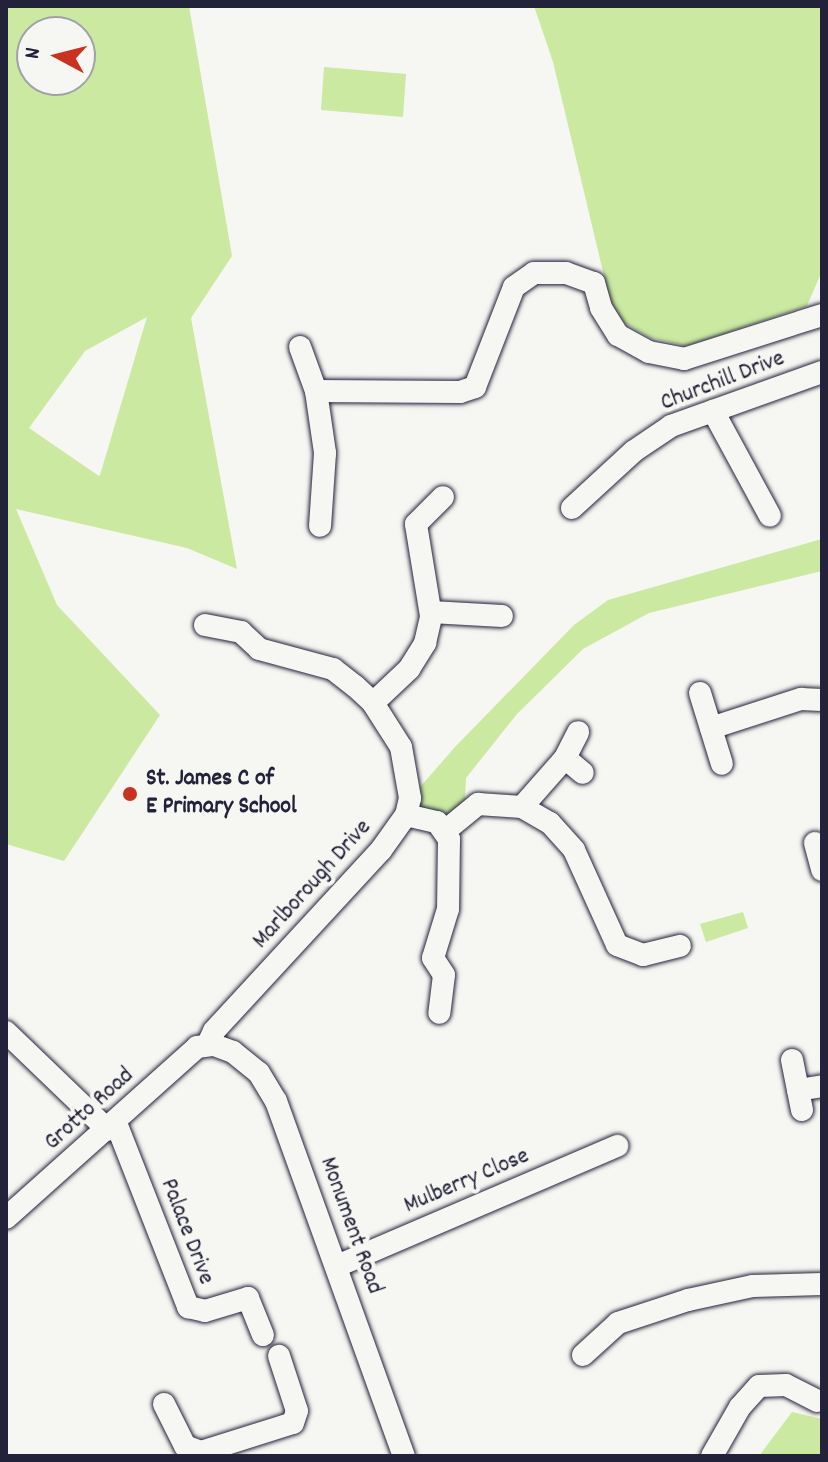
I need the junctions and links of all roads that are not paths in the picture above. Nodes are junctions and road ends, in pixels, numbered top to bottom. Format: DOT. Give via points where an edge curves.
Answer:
graph roads {
  1 [pos="822,315"];
  2 [pos="300,347"];
  3 [pos="822,372"];
  4 [pos="316,391"];
  5 [pos="713,411"];
  6 [pos="443,497"];
  7 [pos="572,508"];
  8 [pos="770,516"];
  9 [pos="320,526"];
  10 [pos="431,612"];
  11 [pos="502,616"];
  12 [pos="205,625"];
  13 [pos="700,693"];
  14 [pos="822,700"];
  15 [pos="373,703"];
  16 [pos="711,728"];
  17 [pos="578,732"];
  18 [pos="565,758"];
  19 [pos="722,764"];
  20 [pos="583,773"];
  21 [pos="522,807"];
  22 [pos="406,815"];
  23 [pos="445,831"];
  24 [pos="811,844"];
  25 [pos="822,870"];
  26 [pos="680,946"];
  27 [pos="439,1013"];
  28 [pos="6,1032"];
  29 [pos="208,1044"];
  30 [pos="792,1060"];
  31 [pos="822,1086"];
  32 [pos="112,1126"];
  33 [pos="617,1146"];
  34 [pos="6,1218"];
  35 [pos="337,1266"];
  36 [pos="822,1284"];
  37 [pos="263,1335"];
  38 [pos="583,1355"];
  39 [pos="279,1356"];
  40 [pos="817,1401"];
  41 [pos="164,1404"];
  42 [pos="241,1450"];
  43 [pos="404,1456"];
  44 [pos="712,1456"];
  1 -- 4 [label="street" via="684,359 649,352 618,335 601,308 594,283 566,273 534,273 514,287 475,387 460,392"];
  2 -- 4 [label="street"];
  3 -- 5 [label="street, Churchill Drive"];
  4 -- 9 [label="street" via="325,453"];
  5 -- 7 [label="street, Churchill Drive" via="671,426 634,451"];
  5 -- 8 [label="street"];
  6 -- 10 [label="street" via="416,524"];
  10 -- 11 [label="street"];
  10 -- 15 [label="street" via="425,643 409,669"];
  12 -- 15 [label="street, Marlborough Drive" via="241,632 259,649 287,659 333,669"];
  13 -- 16 [label="street"];
  14 -- 16 [label="street" via="801,699"];
  15 -- 22 [label="street, Marlborough Drive" via="401,747 408,771"];
  16 -- 19 [label="street"];
  17 -- 18 [label="street"];
  18 -- 20 [label="street"];
  18 -- 21 [label="street"];
  21 -- 23 [label="street" via="478,804"];
  21 -- 26 [label="street" via="550,823 574,850 617,945 643,955"];
  22 -- 23 [label="street" via="437,822"];
  22 -- 29 [label="street, Marlborough Drive"];
  23 -- 27 [label="street" via="452,866 448,909 433,958 444,975"];
  24 -- 25 [label="street"];
  28 -- 32 [label="street"];
  29 -- 32 [label="street, Grotto Road" via="194,1050"];
  29 -- 35 [label="street, Monument Road" via="240,1058 269,1088"];
  30 -- 31 [label="street" via="800,1100"];
  32 -- 34 [label="street, Grotto Road"];
  32 -- 37 [label="street, Palace Drive" via="188,1307 205,1311 248,1298"];
  33 -- 35 [label="street, Mulberry Close"];
  35 -- 43 [label="street, Monument Road"];
  36 -- 38 [label="street" via="753,1286 676,1304 618,1323"];
  39 -- 42 [label="street" via="297,1411 293,1423"];
  40 -- 44 [label="street" via="786,1385 759,1386 740,1407"];
  41 -- 42 [label="street" via="185,1446 201,1452"];
}
